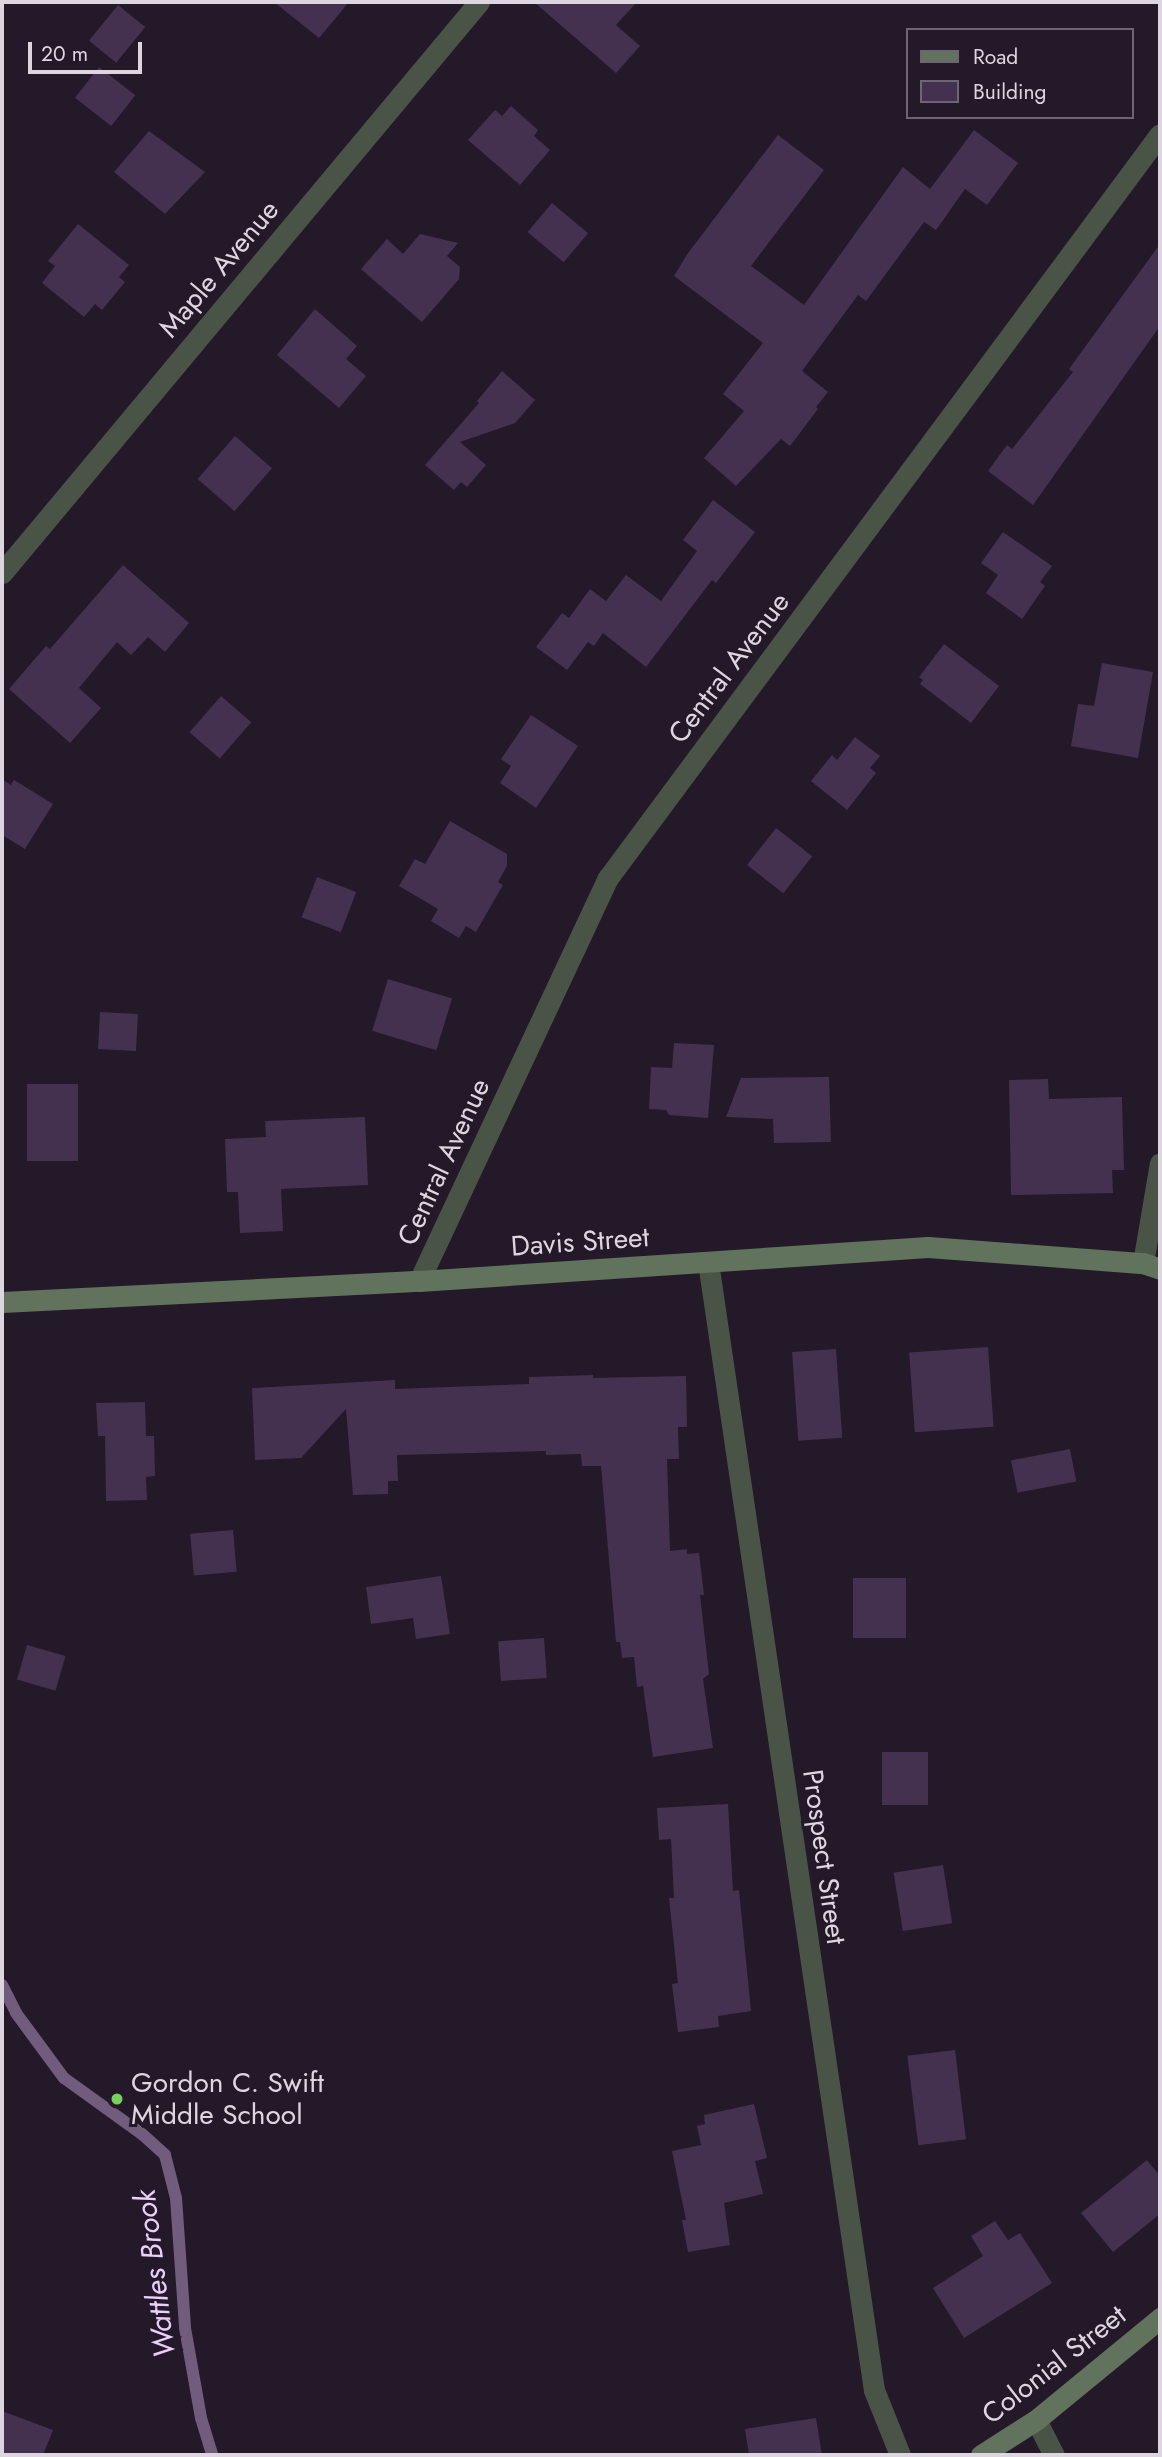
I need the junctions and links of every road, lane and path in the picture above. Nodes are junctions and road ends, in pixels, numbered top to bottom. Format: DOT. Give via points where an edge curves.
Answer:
graph roads {
  1 [pos="479,2"];
  2 [pos="1160,134"];
  3 [pos="2,573"];
  4 [pos="1160,1163"];
  5 [pos="708,1262"];
  6 [pos="1151,1266"];
  7 [pos="419,1281"];
  8 [pos="2,1302"];
  9 [pos="1160,2318"];
  10 [pos="1036,2420"];
  11 [pos="901,2455"];
  12 [pos="981,2455"];
  13 [pos="1054,2455"];
  1 -- 3 [label="street, Maple Avenue"];
  2 -- 7 [label="street, Central Avenue" via="608,878"];
  4 -- 6 [label="street"];
  5 -- 6 [label="main road, Davis Street" via="928,1247"];
  5 -- 7 [label="main road, Davis Street"];
  5 -- 11 [label="street, Prospect Street" via="874,2390"];
  7 -- 8 [label="main road, Davis Street"];
  9 -- 10 [label="main road, Colonial Street"];
  10 -- 12 [label="main road, Colonial Street"];
  10 -- 13 [label="street"];
}
